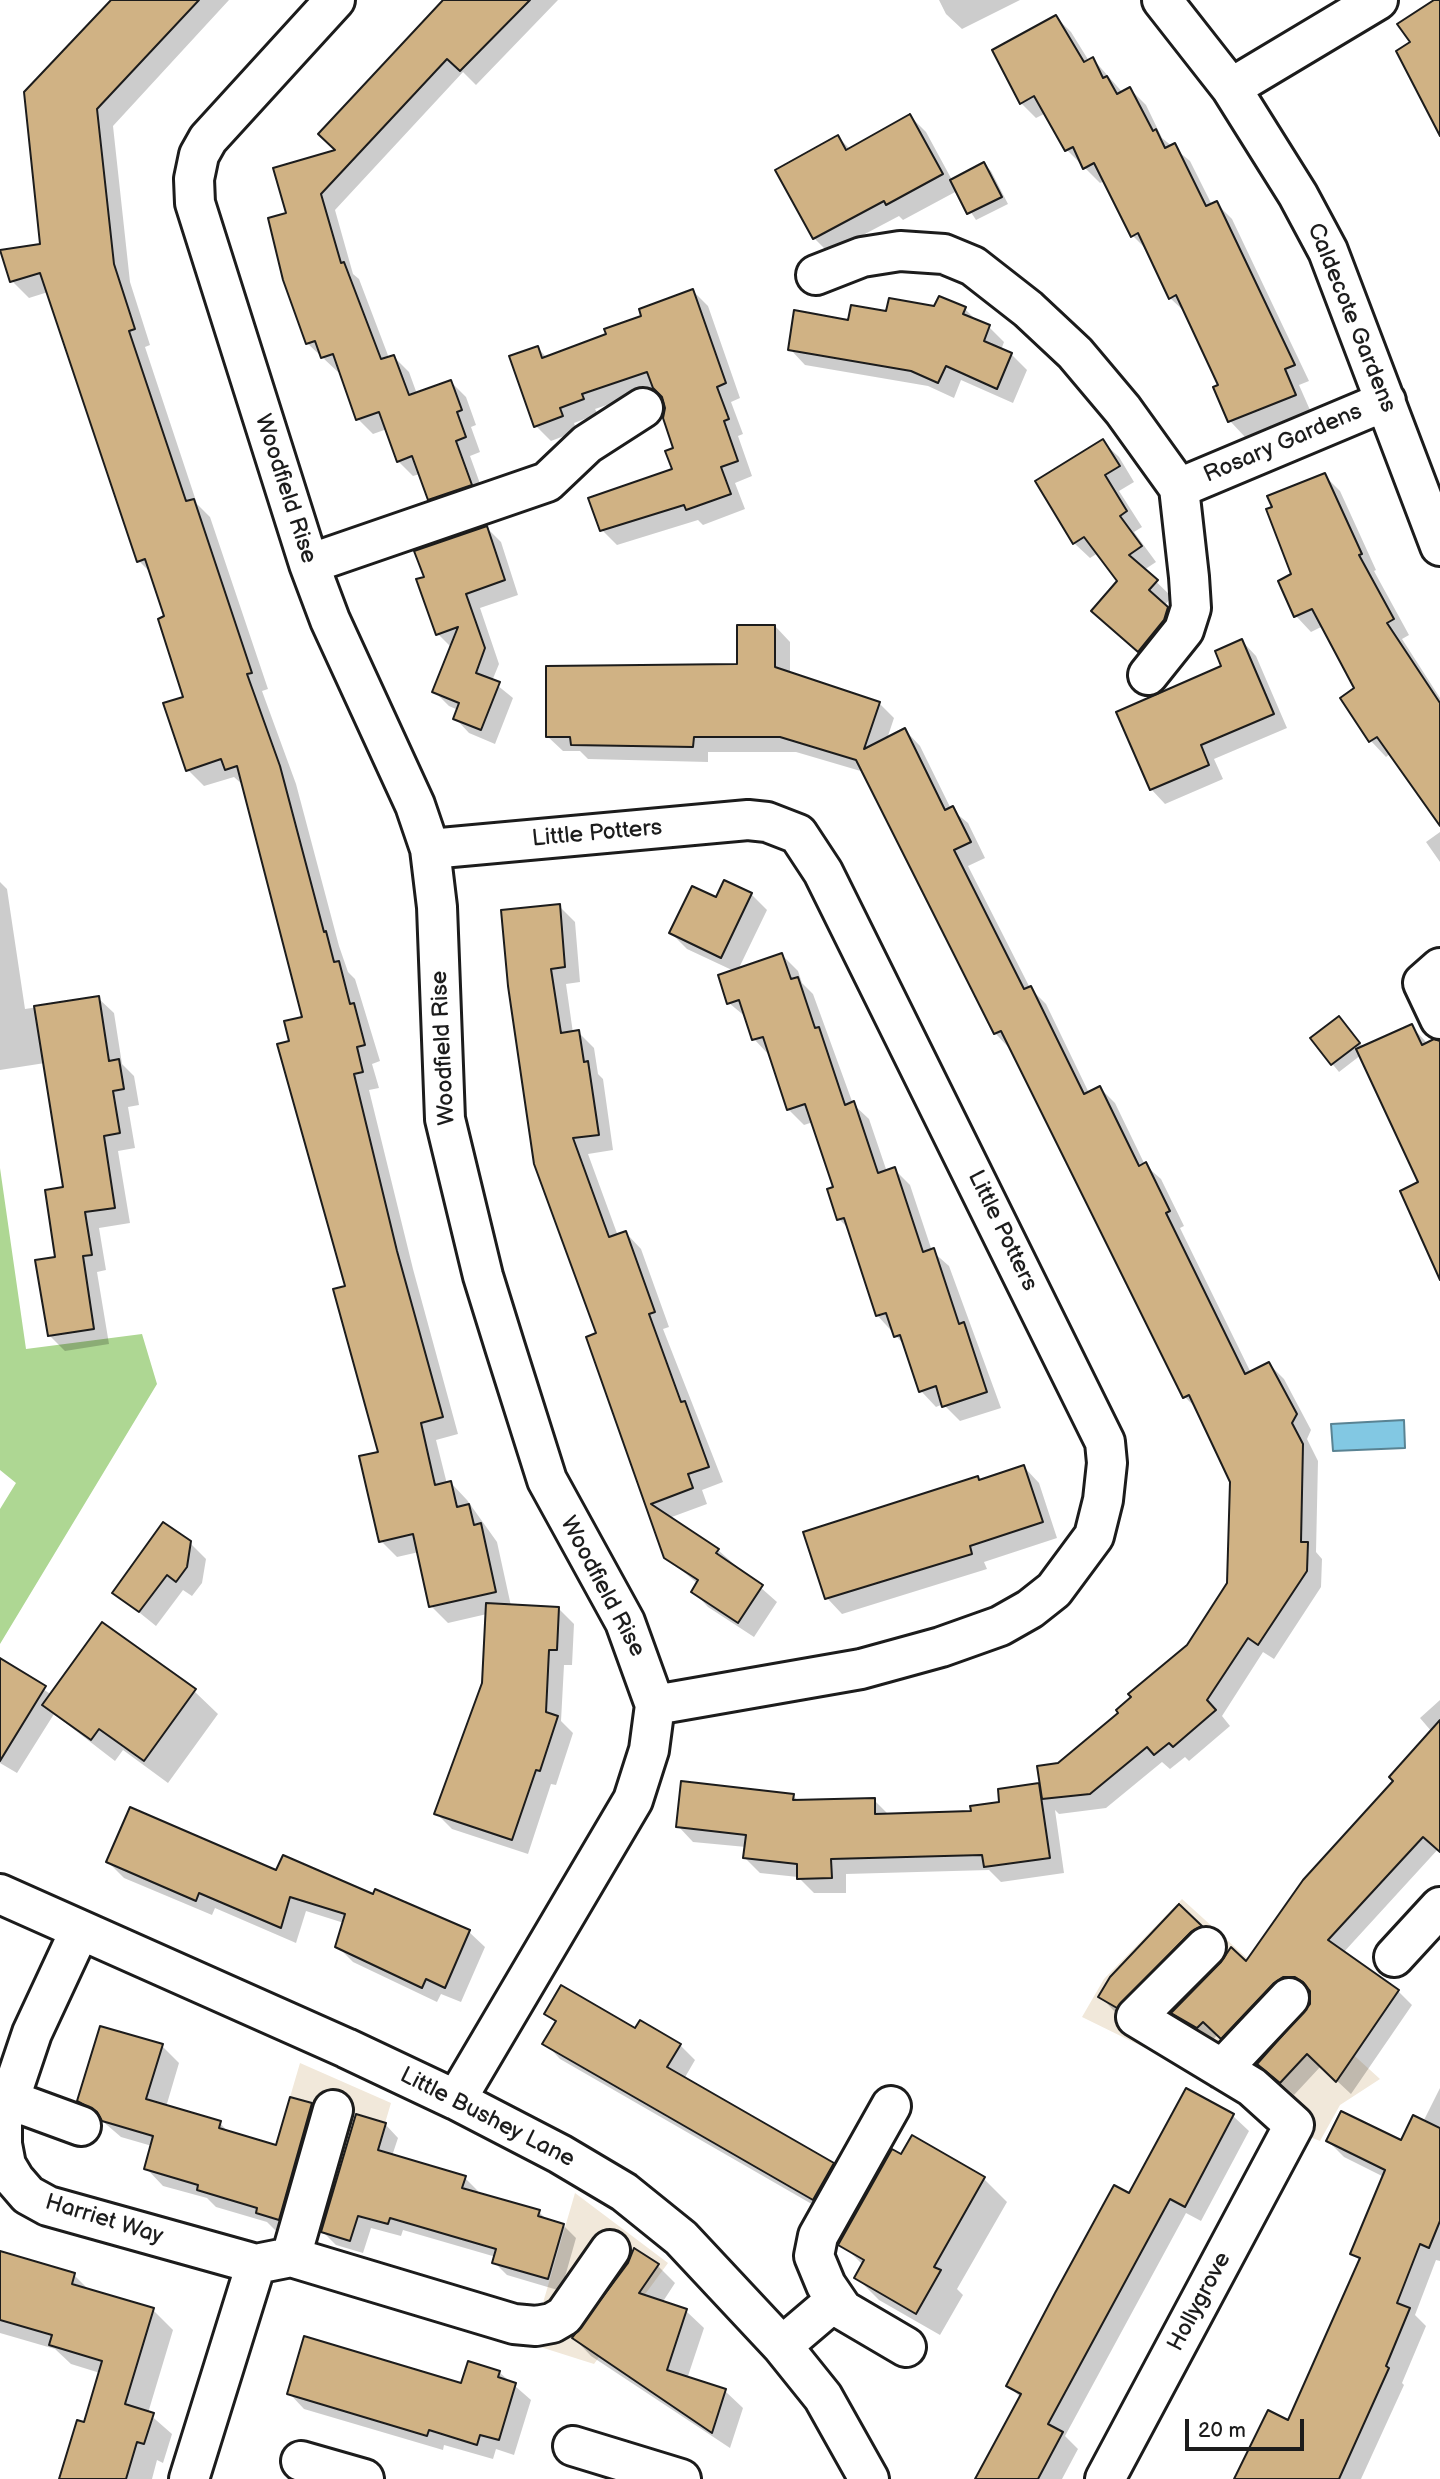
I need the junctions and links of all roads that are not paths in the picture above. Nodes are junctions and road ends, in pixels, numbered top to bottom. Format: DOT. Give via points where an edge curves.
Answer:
graph roads {
  1 [pos="335,0"];
  2 [pos="1163,0"];
  3 [pos="1378,0"];
  4 [pos="1231,88"];
  5 [pos="816,275"];
  6 [pos="1386,401"];
  7 [pos="643,408"];
  8 [pos="1179,488"];
  9 [pos="1440,546"];
  10 [pos="309,564"];
  11 [pos="1148,675"];
  12 [pos="430,849"];
  13 [pos="1440,968"];
  14 [pos="1440,1019"];
  15 [pos="654,1705"];
  16 [pos="0,1894"];
  17 [pos="1440,1907"];
  18 [pos="80,1930"];
  19 [pos="1206,1947"];
  20 [pos="1394,1957"];
  21 [pos="1289,1998"];
  22 [pos="1222,2069"];
  23 [pos="10,2100"];
  24 [pos="456,2100"];
  25 [pos="891,2106"];
  26 [pos="333,2110"];
  27 [pos="81,2126"];
  28 [pos="610,2249"];
  29 [pos="273,2260"];
  30 [pos="836,2300"];
  31 [pos="782,2346"];
  32 [pos="906,2347"];
  33 [pos="573,2446"];
  34 [pos="301,2460"];
  35 [pos="859,2475"];
  36 [pos="189,2479"];
  37 [pos="364,2479"];
  38 [pos="681,2479"];
  39 [pos="1105,2479"];
  1 -- 10 [label="street, Woodfield Rise" via="221,123 199,155 194,178 195,203 206,243"];
  2 -- 4 [label="street, Caldecote Gardens"];
  3 -- 4 [label="street"];
  4 -- 6 [label="street, Caldecote Gardens" via="1328,251"];
  5 -- 8 [label="street, Rosary Gardens" via="862,257 900,251 944,254 973,266 1075,353 1124,410"];
  6 -- 8 [label="street, Rosary Gardens"];
  6 -- 9 [label="street, Caldecote Gardens"];
  7 -- 10 [label="street" via="587,444 547,482"];
  8 -- 11 [label="street, Rosary Gardens" via="1191,608 1184,630"];
  10 -- 12 [label="street, Woodfield Rise" via="415,804"];
  12 -- 15 [label="street, Woodfield Rise" via="437,906 445,1119 483,1276 547,1480 625,1622"];
  12 -- 15 [label="street, Little Potters" via="748,820 798,834 823,872 1105,1442 1103,1500 1094,1536 1054,1590 1030,1609 1000,1626 941,1647 861,1669"];
  13 -- 14 [label="street" via="1423,982"];
  15 -- 24 [label="street, Woodfield Rise" via="649,1750 633,1800"];
  16 -- 18 [label="street, Little Bushey Lane"];
  17 -- 20 [label="street"];
  18 -- 23 [label="street, Harriet Way" via="32,2034"];
  18 -- 24 [label="street, Little Bushey Lane"];
  19 -- 22 [label="street" via="1136,2017"];
  21 -- 22 [label="street"];
  22 -- 39 [label="street, Hollygrove" via="1252,2087 1294,2125"];
  23 -- 27 [label="street"];
  23 -- 29 [label="street, Harriet Way" via="2,2122 6,2165 29,2195 48,2206"];
  24 -- 31 [label="street, Little Bushey Lane" via="624,2192 681,2238"];
  25 -- 30 [label="street" via="818,2236 814,2256"];
  26 -- 29 [label="street"];
  28 -- 29 [label="street, Harriet Way" via="564,2316 536,2326"];
  29 -- 36 [label="street"];
  30 -- 31 [label="street"];
  30 -- 32 [label="street" via="843,2310"];
  31 -- 35 [label="street, Little Bushey Lane" via="823,2397"];
  33 -- 38 [label="street"];
  34 -- 37 [label="street"];
}
